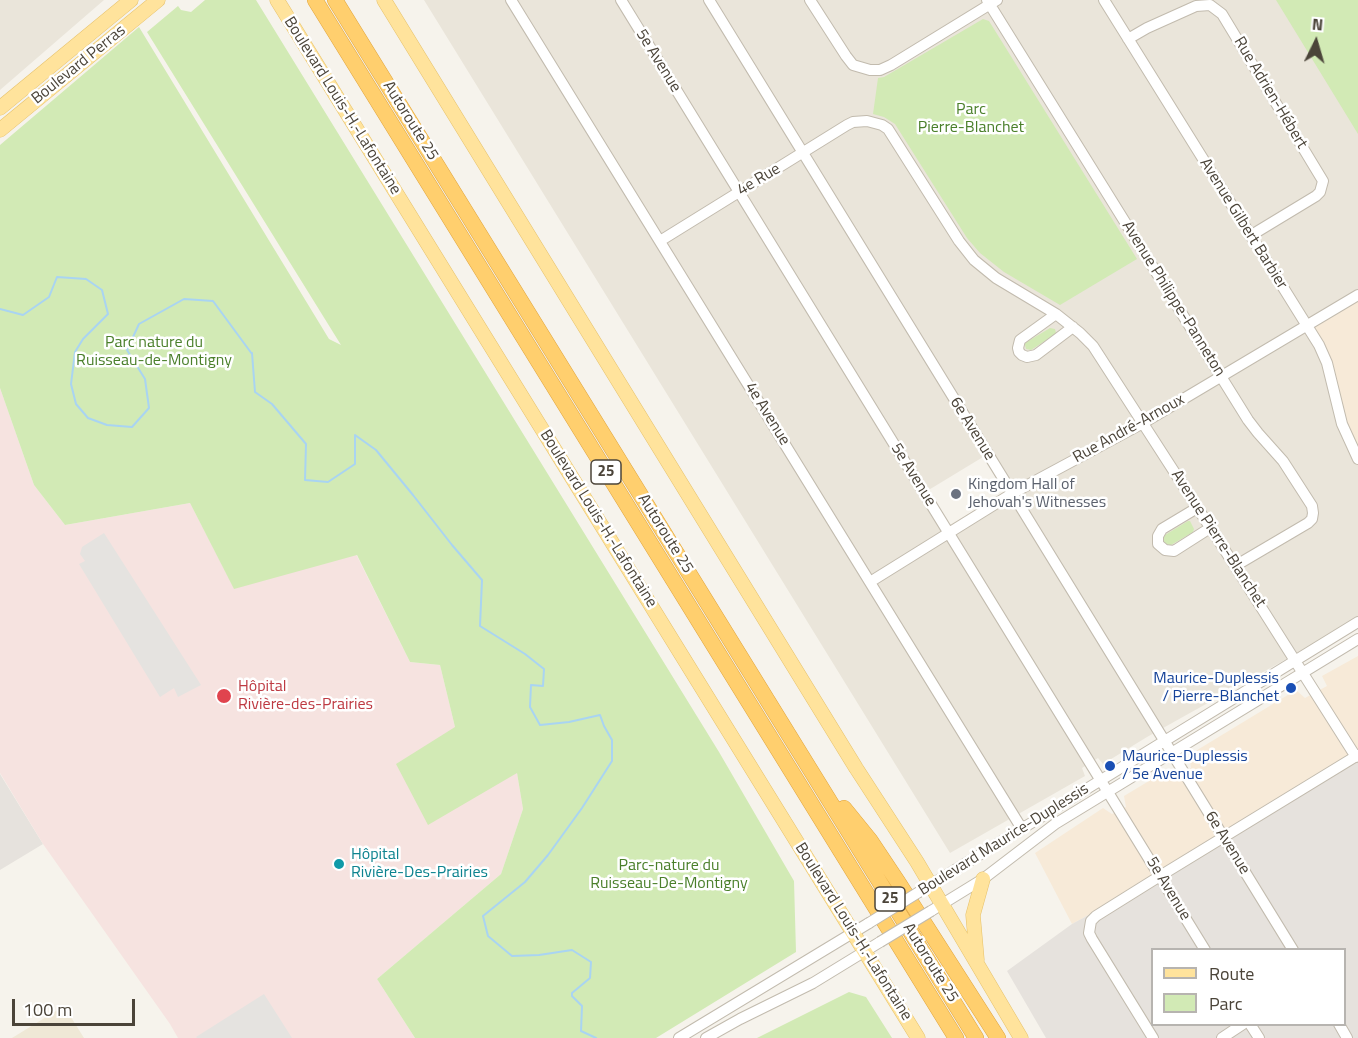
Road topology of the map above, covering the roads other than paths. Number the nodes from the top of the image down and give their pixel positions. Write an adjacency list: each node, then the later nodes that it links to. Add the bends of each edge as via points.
1 (131, 0): 14 (main road, Boulevard Perras)
2 (158, 0): 16 (main road, Boulevard Perras)
3 (277, 0): 50 (main road, Boulevard Louis-H.-Lafontaine)
4 (315, 0): 59 (highway, Autoroute 25 / 25)
5 (335, 0): 41 (highway, Autoroute 25 / 25)
6 (384, 0): 48 (main road, via 850,759 913,855)
7 (511, 0): 20 (street, 4e Avenue)
8 (621, 0): 18 (street, 5e Avenue)
9 (709, 0): 17 (street, 6e Avenue)
10 (810, 0): 12 (street, via 853,65 870,70 891,65)
11 (1104, 0): 13 (street, Avenue Gilbert Barbier)
12 (991, 1): 25 (street, Avenue Philippe-Panneton)
13 (1128, 39): 19 (street, Avenue Gilbert Barbier); 19 (street, Rue Adrien-Hébert, via 1196,6 1210,5 1222,14 1323,181 1316,196)
14 (0, 108)
15 (860, 121): 17 (street, 4e Rue); 22 (street, Avenue Pierre-Blanchet, via 882,125 893,135 974,260)
16 (0, 130)
17 (803, 153): 18 (street, 4e Rue); 28 (street, 6e Avenue)
18 (739, 192): 20 (street, 4e Rue); 31 (street, 5e Avenue)
19 (1250, 236): 23 (street, Avenue Gilbert Barbier)
20 (660, 241): 33 (street, 4e Avenue)
21 (1358, 295): 23 (street, Rue André-Arnoux)
22 (1056, 314): 24 (street, Avenue Pierre-Blanchet); 24 (street, via 1020,340 1022,356 1036,355)
23 (1306, 325): 25 (street, Rue André-Arnoux); 27 (street, Avenue Gilbert Barbier, via 1327,363 1342,424)
24 (1073, 327): 26 (street, Avenue Pierre-Blanchet, via 1093,346)
25 (1221, 377): 26 (street, Rue André-Arnoux); 32 (street, Avenue Philippe-Panneton, via 1253,427 1283,461 1313,513 1308,523)
26 (1143, 423): 28 (street, Rue André-Arnoux); 29 (street, Avenue Pierre-Blanchet)
27 (1358, 459)
28 (1013, 494): 31 (street, Rue André-Arnoux); 38 (street, 6e Avenue)
29 (1197, 508): 30 (street, Avenue Pierre-Blanchet); 30 (street, via 1162,529 1158,544 1174,551)
30 (1210, 528): 32 (street, Avenue Pierre-Blanchet)
31 (949, 533): 33 (street, Rue André-Arnoux); 42 (street, 5e Avenue)
32 (1235, 566): 36 (street, Avenue Pierre-Blanchet)
33 (870, 582): 44 (street, 4e Avenue)
34 (1358, 622): 36 (street, Boulevard Maurice-Duplessis)
35 (1358, 639): 37 (street, Boulevard Maurice-Duplessis)
36 (1296, 660): 37 (street, Avenue Pierre-Blanchet); 38 (street, Boulevard Maurice-Duplessis)
37 (1303, 672): 39 (street, Boulevard Maurice-Duplessis); 40 (street, Avenue Pierre-Blanchet)
38 (1165, 741): 39 (street, 6e Avenue); 42 (street, Boulevard Maurice-Duplessis)
39 (1172, 753): 43 (street, Boulevard Maurice-Duplessis); 45 (street, 6e Avenue)
40 (1357, 756): 45 (street)
41 (804, 759): 60 (highway, Autoroute 25 / 25); 61 (highway, via 876,849)
42 (1101, 779): 43 (street, 5e Avenue); 44 (street, Boulevard Maurice-Duplessis)
43 (1109, 792): 46 (street, 5e Avenue); 47 (street, Boulevard Maurice-Duplessis, via 1055,824)
44 (1022, 829): 48 (street, Boulevard Maurice-Duplessis)
45 (1224, 837): 46 (street); 52 (street, 6e Avenue)
46 (1160, 876): 51 (street, 5e Avenue); 63 (street, via 1096,916 1089,927 1092,939)
47 (983, 879): 49 (street, Boulevard Maurice-Duplessis); 54 (main road, via 974,915)
48 (925, 889): 49 (main road); 50 (street, Boulevard Maurice-Duplessis, bridge)
49 (937, 907): 53 (street, Boulevard Maurice-Duplessis, bridge); 54 (main road)
50 (853, 933): 53 (main road, Boulevard Louis-H.-Lafontaine); 56 (street, Boulevard Maurice-Duplessis)
51 (1204, 948)
52 (1292, 948)
53 (865, 951): 57 (street, Boulevard Maurice-Duplessis, via 813,983); 58 (main road, Boulevard Louis-H.-Lafontaine)
54 (977, 962): 62 (main road)
55 (1240, 1026): 64 (street)
56 (679, 1038)
57 (706, 1038)
58 (918, 1038)
59 (956, 1038)
60 (976, 1038)
61 (998, 1038)
62 (1021, 1038)
63 (1153, 1038)
64 (1222, 1038)

